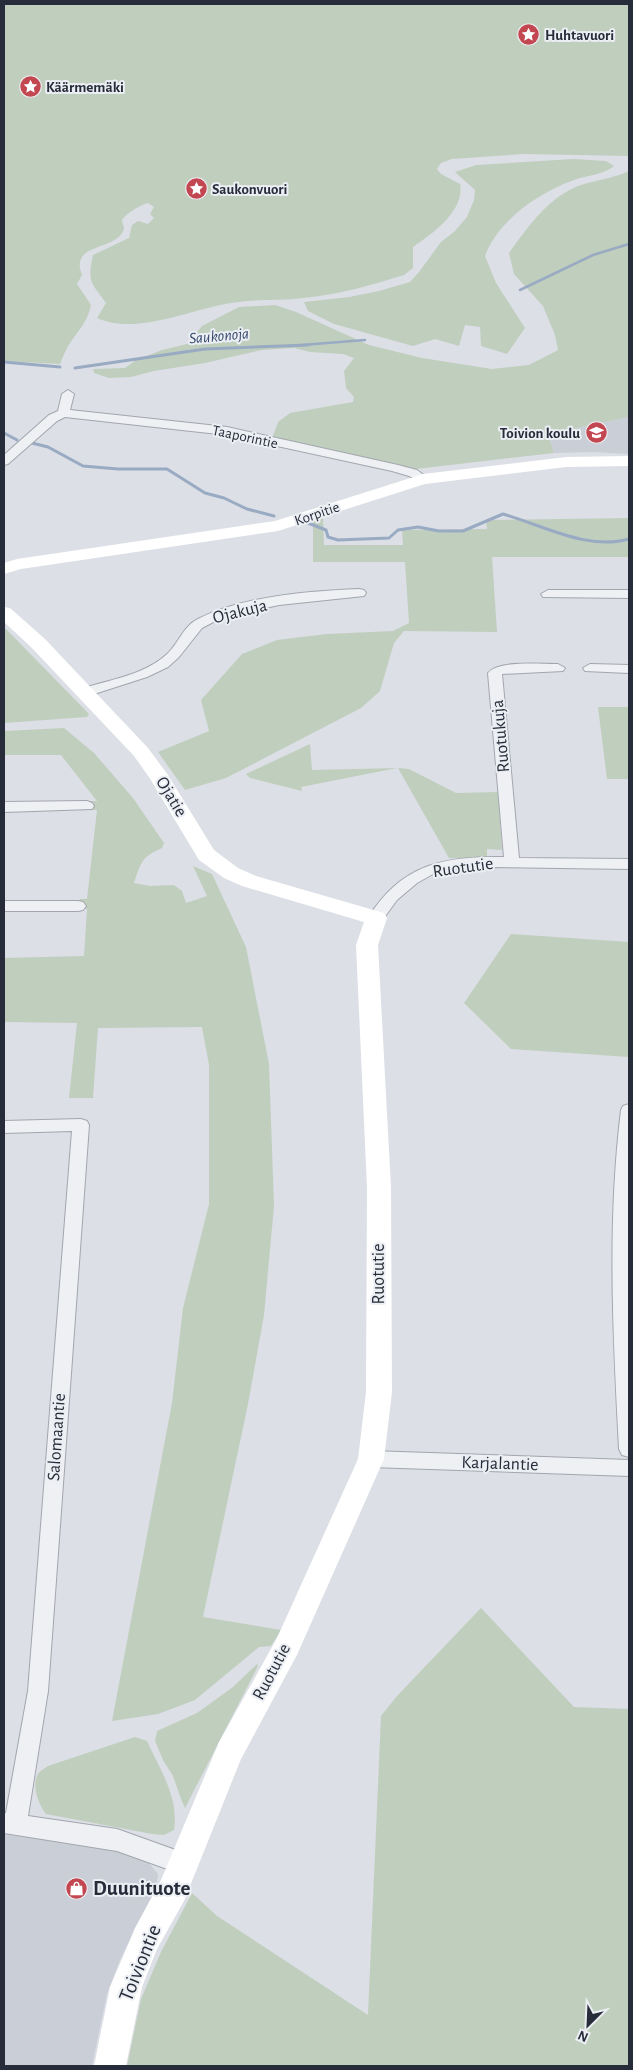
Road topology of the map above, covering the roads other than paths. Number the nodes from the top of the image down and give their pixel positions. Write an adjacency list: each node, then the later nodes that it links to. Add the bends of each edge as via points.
1 (68, 394): 2 (street)
2 (62, 413): 3 (street); 5 (street, Taaporintie, via 227,431 394,468)
3 (4, 460)
4 (629, 461): 5 (street, Korpitie, via 566,462)
5 (423, 479): 6 (street, Korpitie, via 278,526 17,564)
6 (4, 569)
7 (359, 593): 14 (street, Ojakuja, via 264,604 213,617 196,626 164,664)
8 (548, 594): 9 (street)
9 (629, 594)
10 (4, 612): 14 (street, Ojatie)
11 (558, 668): 17 (street, Ruotukuja, via 504,669 495,673)
12 (590, 668): 13 (street)
13 (629, 669)
14 (86, 692): 21 (street, Ojatie, via 141,752 198,844 217,864 249,881)
15 (88, 806): 16 (street)
16 (4, 807)
17 (512, 862): 18 (street, Ruotutie); 21 (street, Ruotutie, via 465,864 429,871 396,892)
18 (629, 864)
19 (4, 906): 20 (street)
20 (78, 906)
21 (376, 918): 25 (street, Ruotutie, via 367,945 379,1188 379,1392)
22 (629, 1110): 24 (street, via 621,1290)
23 (4, 1127): 27 (street, Salomaantie, via 81,1125 38,1691 24,1782)
24 (629, 1449)
25 (372, 1459): 26 (street, Karjalantie); 28 (street, Ruotutie, via 287,1646 229,1752)
26 (629, 1468)
27 (10, 1824): 28 (street, via 117,1840)
28 (184, 1864): 29 (street, Toiviontie, via 126,1986)
29 (110, 2066)

